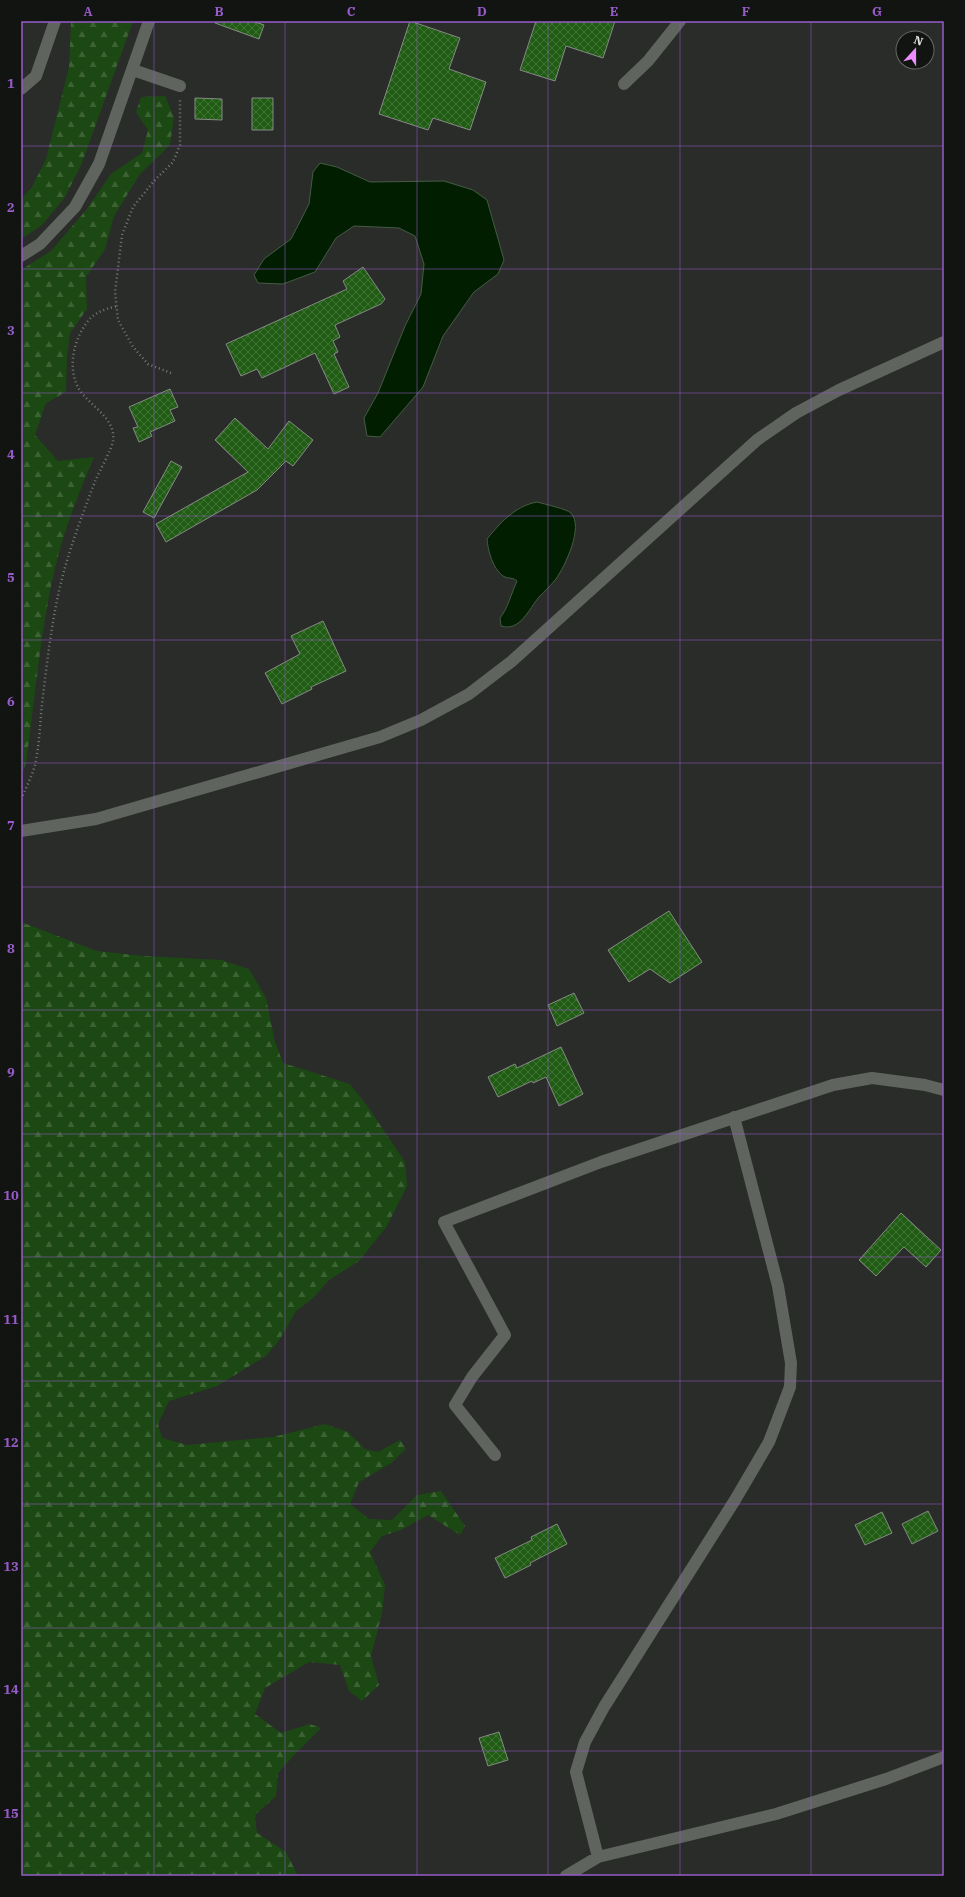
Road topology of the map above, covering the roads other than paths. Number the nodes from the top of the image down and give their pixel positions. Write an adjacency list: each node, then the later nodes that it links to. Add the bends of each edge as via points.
1 (55, 21): 7 (street, via 36,76)
2 (150, 21): 4 (street)
3 (680, 21): 5 (street, via 648,61)
4 (132, 70): 6 (street); 8 (street, via 100,164 75,206 40,244)
5 (624, 84)
6 (180, 86)
7 (21, 89)
8 (21, 256)
9 (944, 342): 10 (street, via 839,390 796,413 757,440 512,661 469,694 428,716 380,737 96,819)
10 (21, 831)
11 (944, 1090): 12 (street, via 872,1078 833,1085)
12 (734, 1117): 13 (street, via 601,1162 444,1222 505,1335 472,1377 455,1405); 15 (street, via 778,1286 791,1363 790,1387 768,1442 604,1707 585,1742 576,1772)
13 (495, 1455)
14 (944, 1757): 15 (street, via 886,1779 776,1814)
15 (598, 1857): 16 (street)
16 (566, 1876)

